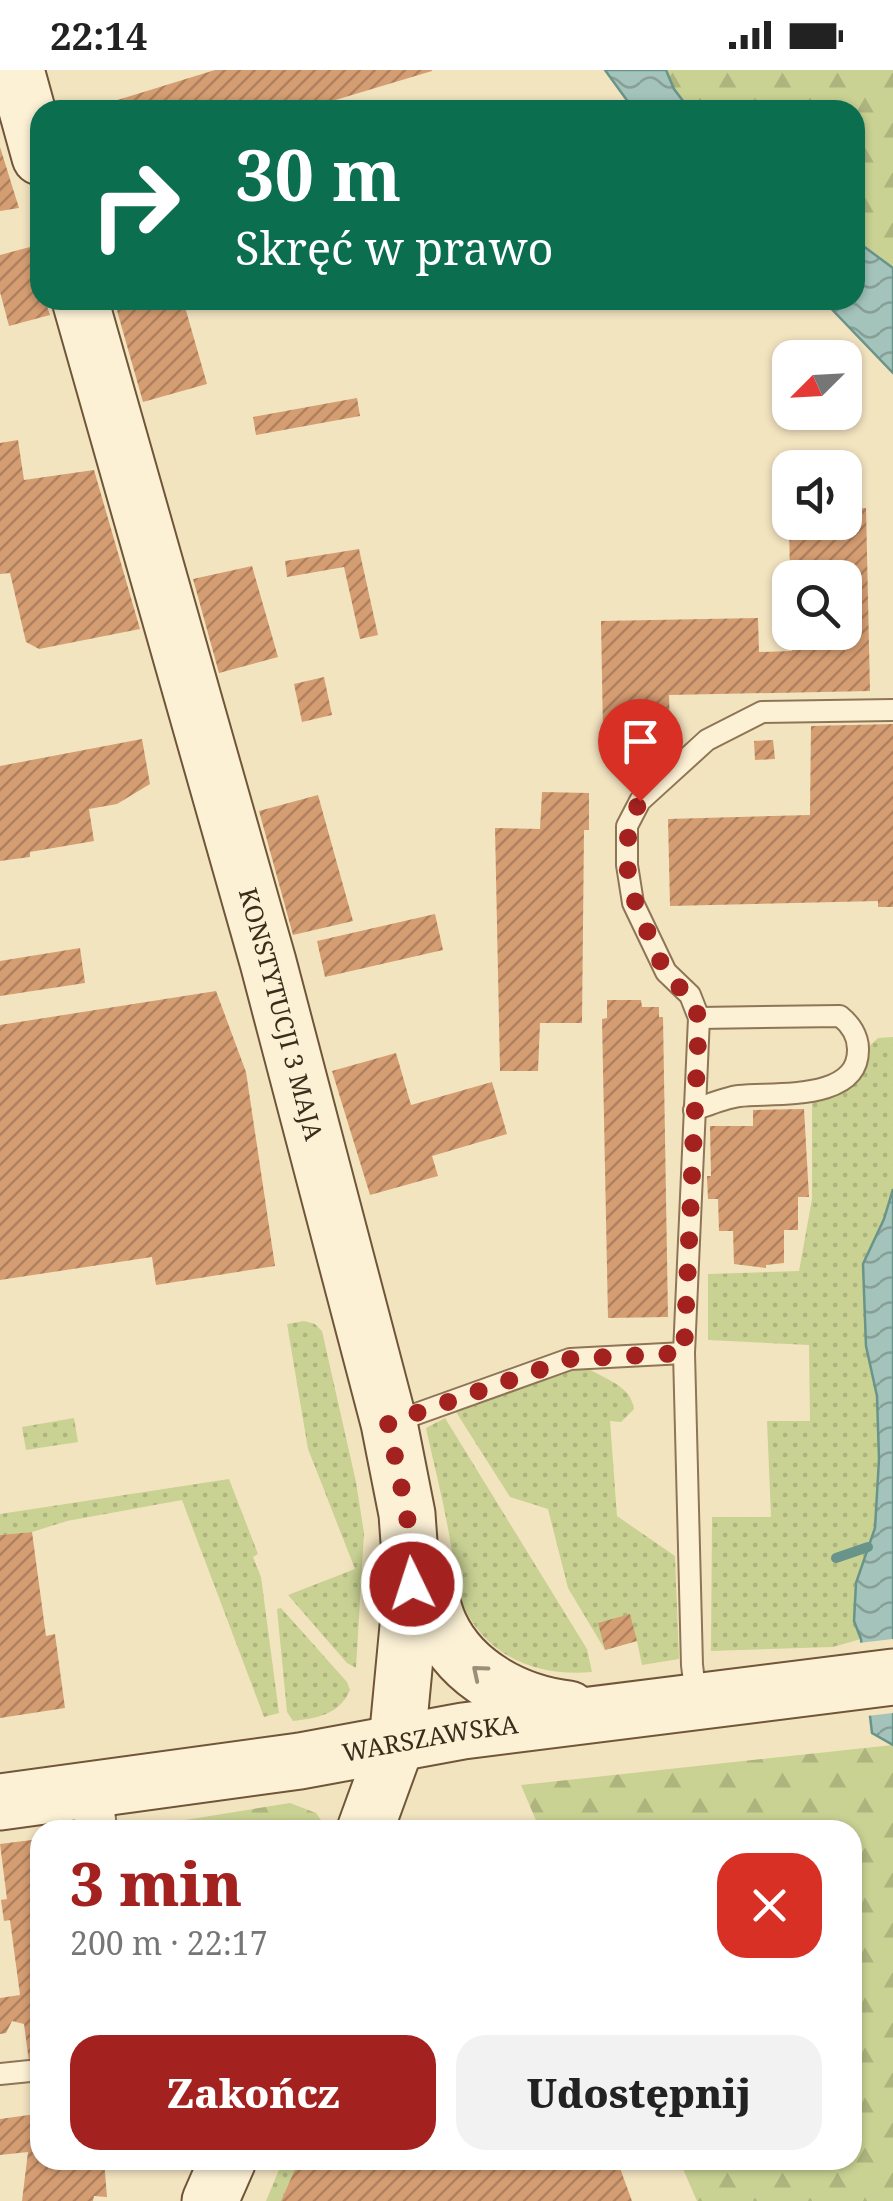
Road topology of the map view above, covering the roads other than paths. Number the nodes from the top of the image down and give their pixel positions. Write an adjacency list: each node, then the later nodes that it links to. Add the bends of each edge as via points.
1 (16, 70): 2 (street)
2 (30, 121)
3 (83, 310): 8 (street, KONSTYTUCJI 3 MAJA, via 268,962)
4 (893, 710): 5 (lane, via 762,712 707,740 640,801 627,826 633,903 666,972 690,996)
5 (699, 1018): 6 (lane); 6 (lane, via 840,1016 858,1040 859,1053 844,1080 823,1090 734,1097)
6 (694, 1110): 7 (lane)
7 (684, 1353): 8 (lane, via 570,1359); 11 (lane)
8 (388, 1423): 9 (street, KONSTYTUCJI 3 MAJA)
9 (407, 1514): 12 (street, one-way to 9, via 518,1696 472,1667 440,1626); 13 (street, KONSTYTUCJI 3 MAJA, via 412,1584)
10 (878, 1679): 11 (street, WARSZAWSKA)
11 (696, 1700): 12 (street, WARSZAWSKA)
12 (602, 1713): 13 (street, WARSZAWSKA)
13 (397, 1742): 15 (street, WARSZAWSKA); 16 (street, KONSTYTUCJI 3 MAJA)
14 (0, 1802): 15 (street, WARSZAWSKA)
15 (94, 1810)
16 (369, 1820)
17 (30, 2071): 18 (lane)
18 (0, 2074)

